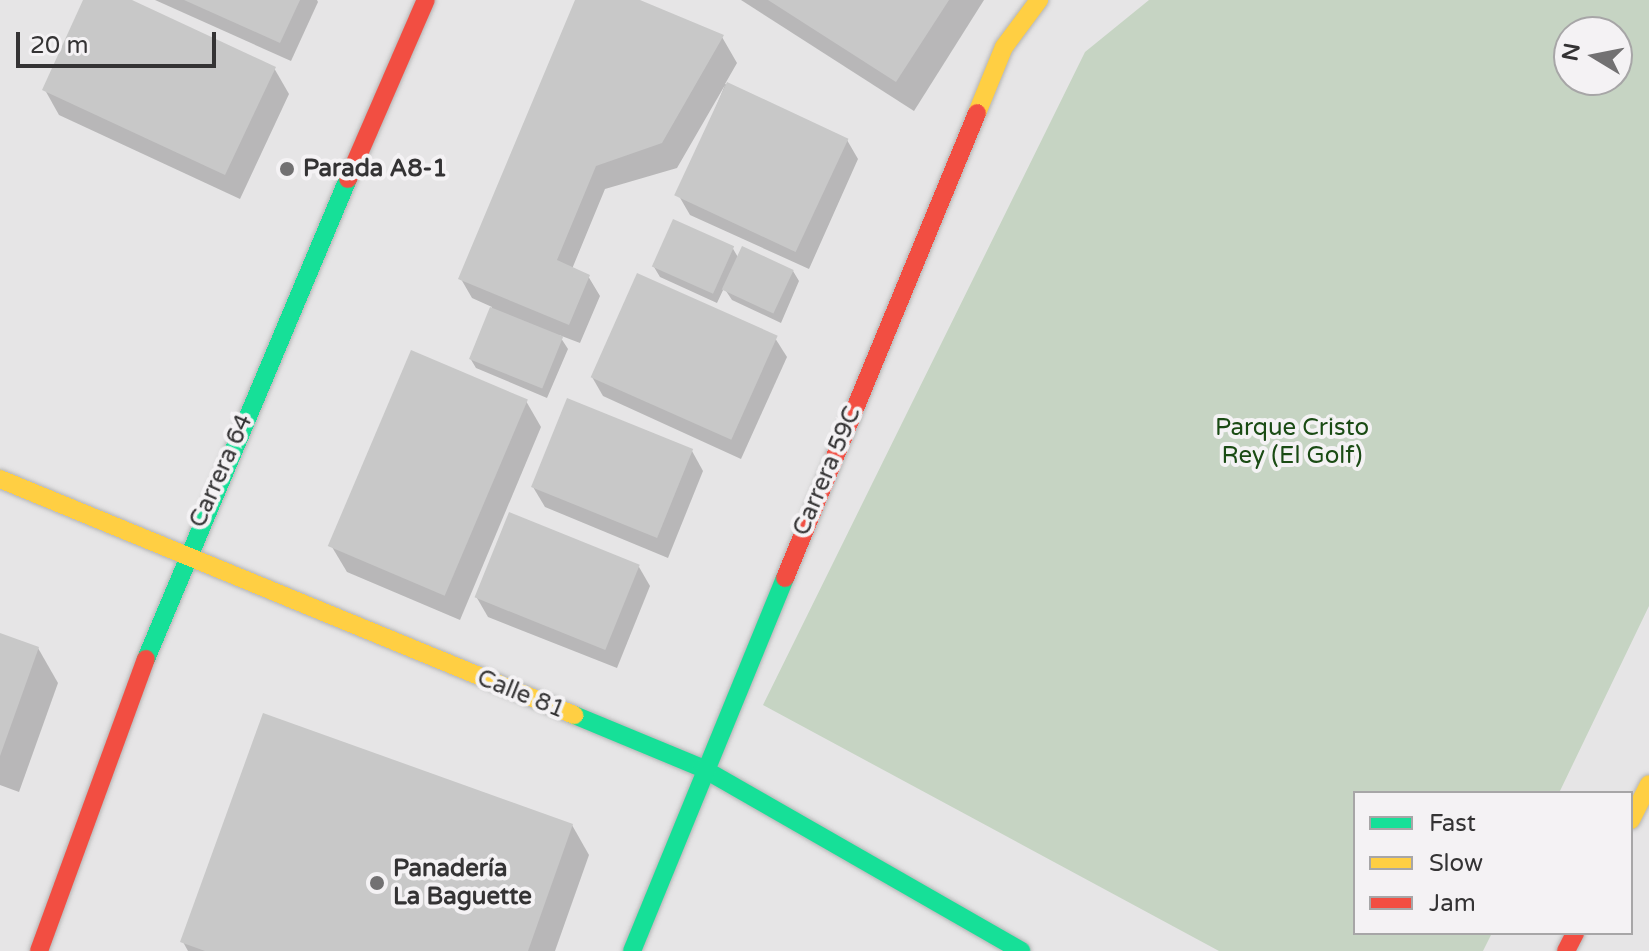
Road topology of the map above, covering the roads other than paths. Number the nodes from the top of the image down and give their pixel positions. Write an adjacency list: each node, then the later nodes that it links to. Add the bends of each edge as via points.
1 (426, 0): 4 (street, Carrera 64)
2 (1039, 0): 5 (street, Carrera 59C, via 1004,47)
3 (0, 479): 4 (street, Calle 81)
4 (184, 556): 5 (street, Calle 81); 8 (street, Carrera 64)
5 (702, 768): 9 (street, Carrera 59C); 10 (street, Calle 81)
6 (1649, 784): 7 (street)
7 (1633, 816)
8 (39, 951)
9 (632, 951)
10 (1021, 951)

